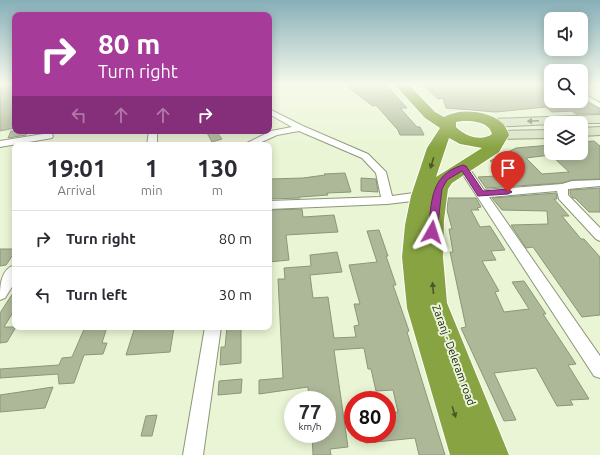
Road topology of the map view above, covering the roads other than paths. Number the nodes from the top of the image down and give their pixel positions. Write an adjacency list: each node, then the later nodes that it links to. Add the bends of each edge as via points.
1 (421, 105): 5 (highway, via 430,115)
2 (428, 105): 5 (highway, via 442,113)
3 (272, 113): 6 (street)
4 (600, 119): 8 (main road, one-way to 8)
5 (451, 123): 8 (highway, via 470,116); 8 (highway, via 457,136 472,141 488,142); 20 (highway, Zaranj - Deleram road, one-way to 20, via 436,148)
6 (300, 128): 12 (street); 21 (street, via 365,156 381,172)
7 (600, 131): 9 (main road)
8 (497, 132): 13 (main road); 16 (highway, Zaranj - Deleram road, via 493,148)
9 (588, 132)
10 (45, 134): 15 (street)
11 (272, 134): 14 (street)
12 (272, 134)
13 (544, 134)
14 (254, 142)
15 (0, 144)
16 (463, 168): 19 (street); 30 (highway, Zaranj - Deleram road, one-way to 16, via 434,303 431,257 438,189 444,179)
17 (600, 183): 18 (street)
18 (562, 187): 19 (street); 23 (street, via 563,196)
19 (481, 194): 27 (street)
20 (421, 196): 21 (street); 29 (highway, Zaranj - Deleram road, one-way to 29, via 414,257 420,308)
21 (387, 200): 22 (street)
22 (272, 205)
23 (600, 236)
24 (12, 275): 25 (street)
25 (0, 294)
26 (213, 330): 28 (street)
27 (600, 370)
28 (193, 455)
29 (468, 455)
30 (492, 455)

